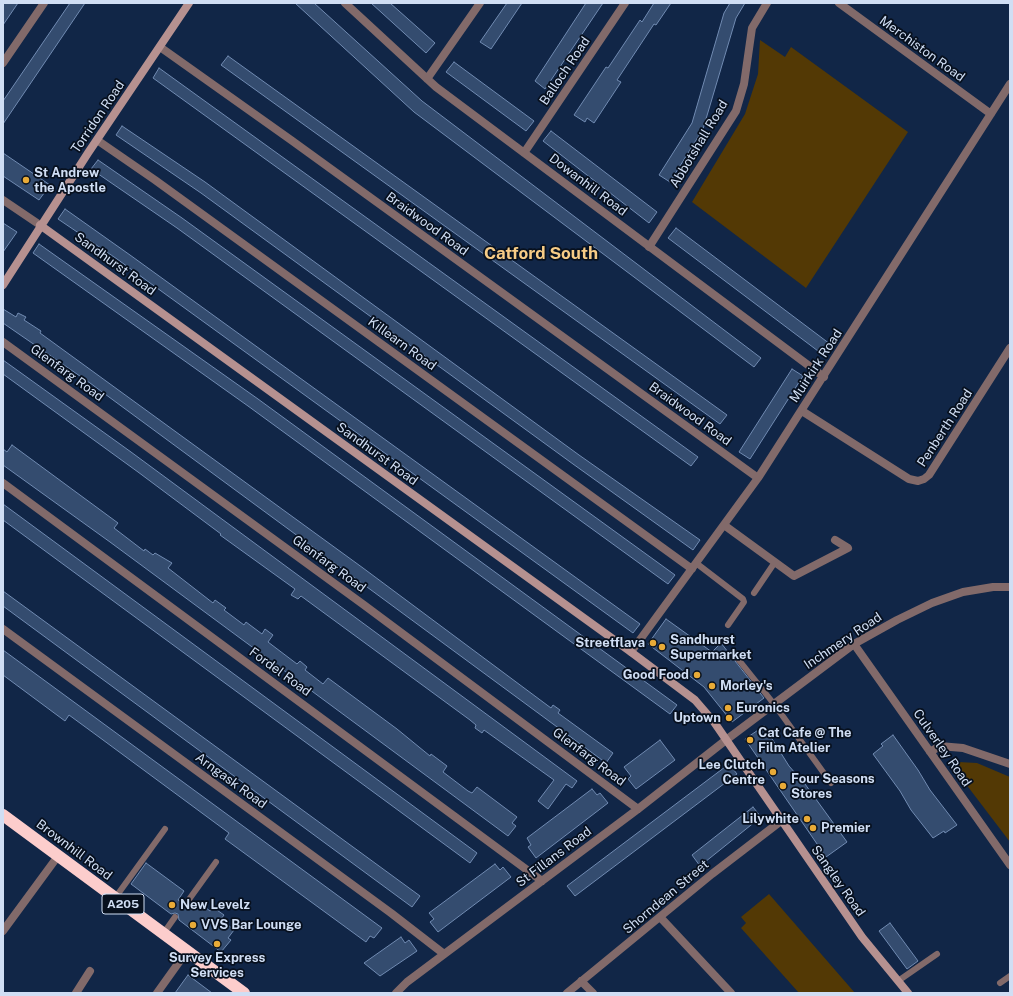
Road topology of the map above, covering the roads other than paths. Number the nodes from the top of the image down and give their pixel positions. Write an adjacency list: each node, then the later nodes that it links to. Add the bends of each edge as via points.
1 (44, 3): 9 (street)
2 (189, 3): 8 (street, Torridon Road)
3 (345, 3): 10 (street, Dowanhill Road)
4 (480, 3): 10 (street)
5 (625, 3): 14 (street, Balloch Road)
6 (767, 3): 17 (street, Abbotshall Road, via 752,28 746,72 736,111)
7 (839, 3): 12 (street, Merchiston Road)
8 (160, 47): 13 (street, Torridon Road); 23 (street, Braidwood Road)
9 (3, 63)
10 (428, 79): 14 (street, Dowanhill Road)
11 (1010, 84): 12 (street, Muirkirk Road)
12 (990, 114): 21 (street, Muirkirk Road)
13 (97, 140): 16 (street, Torridon Road); 28 (street, Killearn Road)
14 (524, 153): 17 (street, Dowanhill Road)
15 (3, 200): 16 (street, Sandhurst Road)
16 (40, 225): 18 (street, Torridon Road); 34 (street, Sandhurst Road)
17 (650, 247): 21 (street, Dowanhill Road)
18 (3, 285)
19 (3, 342): 41 (street, Glenfarg Road, via 358,600)
20 (1010, 348): 22 (street, Penberth Road, via 924,480 909,478)
21 (824, 377): 22 (street, Muirkirk Road)
22 (802, 411): 23 (street, Muirkirk Road)
23 (758, 478): 25 (street, Muirkirk Road)
24 (3, 483): 48 (street, Fordel Road)
25 (724, 525): 27 (street); 28 (street, Muirkirk Road)
26 (835, 540): 27 (street, via 848,548 794,576)
27 (775, 562): 30 (lane)
28 (694, 566): 31 (lane, via 743,599 744,602); 34 (street, Muirkirk Road)
29 (1010, 587): 33 (street, Inchmery Road, via 970,590 950,596 897,620)
30 (754, 593)
31 (728, 625)
32 (3, 628): 56 (street, Arngask Road)
33 (854, 644): 36 (street, Inchmery Road); 38 (street, Culverley Road)
34 (631, 652): 37 (street, Sandhurst Road, via 695,700)
35 (734, 654): 36 (lane)
36 (774, 704): 37 (street, Inchmery Road); 40 (lane)
37 (726, 740): 41 (street, St Fillans Road); 43 (street, Sangley Road)
38 (930, 752): 39 (street, via 940,746 963,748); 47 (street, Culverley Road)
39 (1010, 764)
40 (831, 783)
41 (638, 809): 48 (street, St Fillans Road)
42 (3, 815): 45 (highway, Brownhill Road / A205)
43 (781, 821): 52 (street, Shorndean Street, via 746,846); 61 (street, Sangley Road, via 862,937)
44 (165, 829): 49 (lane)
45 (58, 856): 49 (highway, Brownhill Road / A205); 53 (street)
46 (216, 862): 50 (lane)
47 (1010, 865)
48 (542, 881): 56 (street, St Fillans Road)
49 (115, 898): 54 (highway, Brownhill Road / A205)
50 (185, 905)
51 (175, 917): 54 (lane)
52 (660, 917): 60 (street, Shorndean Street); 69 (street)
53 (3, 931)
54 (163, 934): 55 (highway, Brownhill Road / A205)
55 (186, 951): 64 (street); 65 (highway, Brownhill Road / A205)
56 (444, 954): 66 (street, St Fillans Road)
57 (937, 954): 61 (lane)
58 (90, 971): 63 (street)
59 (1010, 976): 62 (lane)
60 (581, 981): 67 (street, Shorndean Street); 68 (street)
61 (898, 981): 70 (street, Sangley Road)
62 (1000, 983)
63 (76, 993)
64 (157, 993)
65 (244, 993)
66 (396, 993)
67 (566, 993)
68 (593, 993)
69 (731, 993)
70 (908, 993)

